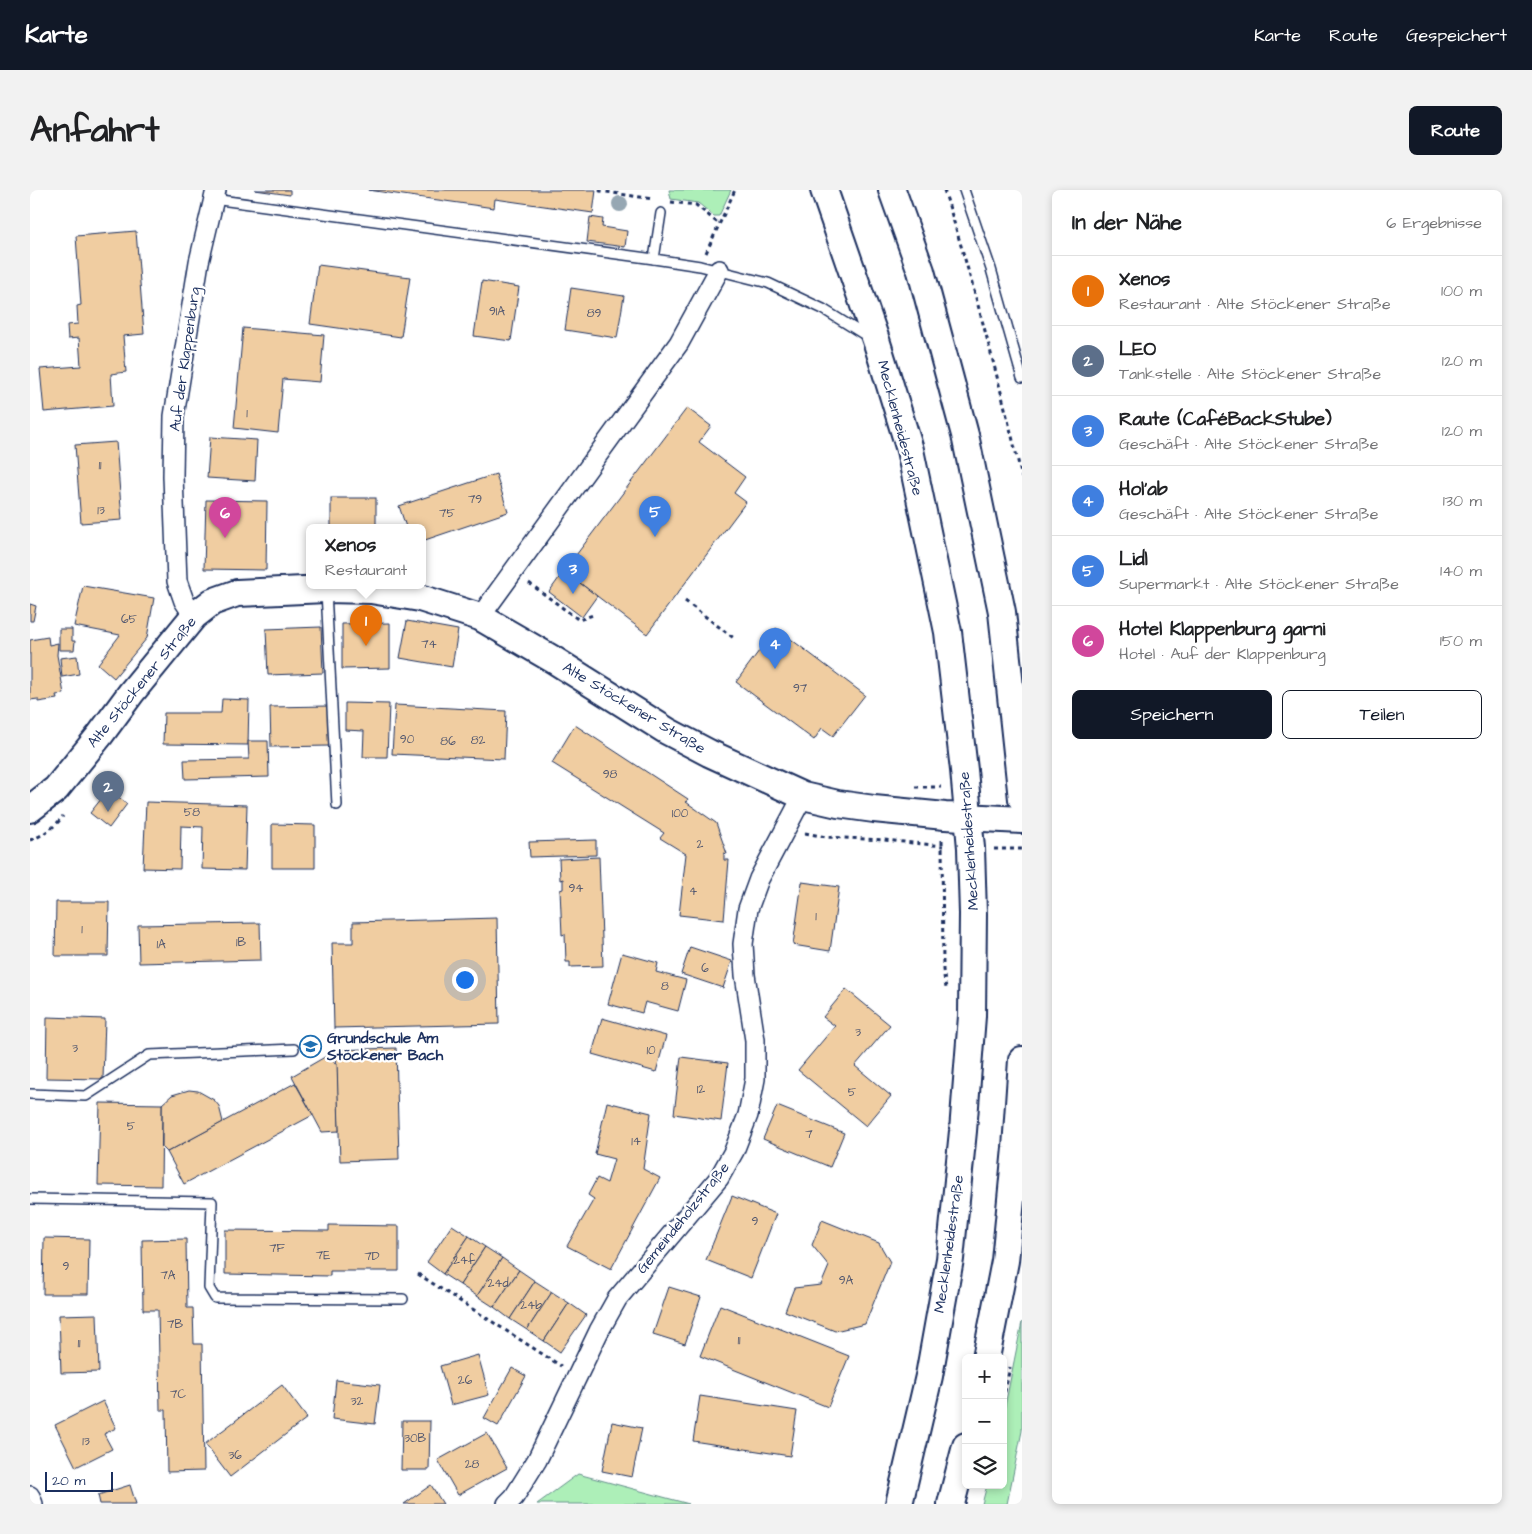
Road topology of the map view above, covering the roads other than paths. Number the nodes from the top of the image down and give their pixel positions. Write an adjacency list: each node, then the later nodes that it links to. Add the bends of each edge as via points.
1 (824, 190): 8 (main road, Mecklenheidestraße)
2 (892, 190): 13 (main road, via 921,272 962,425)
3 (964, 190): 9 (lane, via 991,269)
4 (214, 195): 6 (lane); 14 (street, Auf der Klappenburg, via 199,262 174,416 177,581)
5 (661, 213): 6 (lane)
6 (654, 259): 7 (lane)
7 (719, 270): 8 (lane, via 768,283 823,309); 15 (street, via 679,343)
8 (877, 343): 21 (main road, Mecklenheidestraße, via 910,450 948,632)
9 (1022, 378)
10 (308, 589): 14 (main road, Alte Stöckener Straße, via 238,593 212,602)
11 (326, 589): 19 (lane)
12 (348, 589): 15 (main road, Alte Stöckener Straße, via 420,598)
13 (1002, 612): 16 (main road); 18 (main road)
14 (194, 616): 20 (main road, Alte Stöckener Straße, via 56,788)
15 (480, 617): 17 (main road, Alte Stöckener Straße, via 667,731)
16 (1022, 651)
17 (803, 796): 21 (main road, Alte Stöckener Straße, via 874,809); 32 (street, Gemeindeholzstraße, via 759,879 748,909 743,944 756,1040 755,1079 748,1115 734,1151 719,1178 617,1299 537,1460)
18 (1022, 799)
19 (337, 804)
20 (30, 809)
21 (968, 817): 22 (main road, Alte Stöckener Straße); 33 (main road, Mecklenheidestraße, via 973,904 972,1016 959,1171 945,1288 929,1376)
22 (1022, 820)
23 (294, 1049): 25 (lane, via 149,1055 86,1096)
24 (1022, 1060): 28 (main road, via 1005,1261)
25 (30, 1094)
26 (30, 1199): 27 (lane, via 212,1202 209,1288 215,1298)
27 (403, 1299)
28 (987, 1354)
29 (962, 1461): 34 (main road)
30 (30, 1496): 31 (street)
31 (34, 1504)
32 (507, 1504)
33 (899, 1504)
34 (951, 1504)

